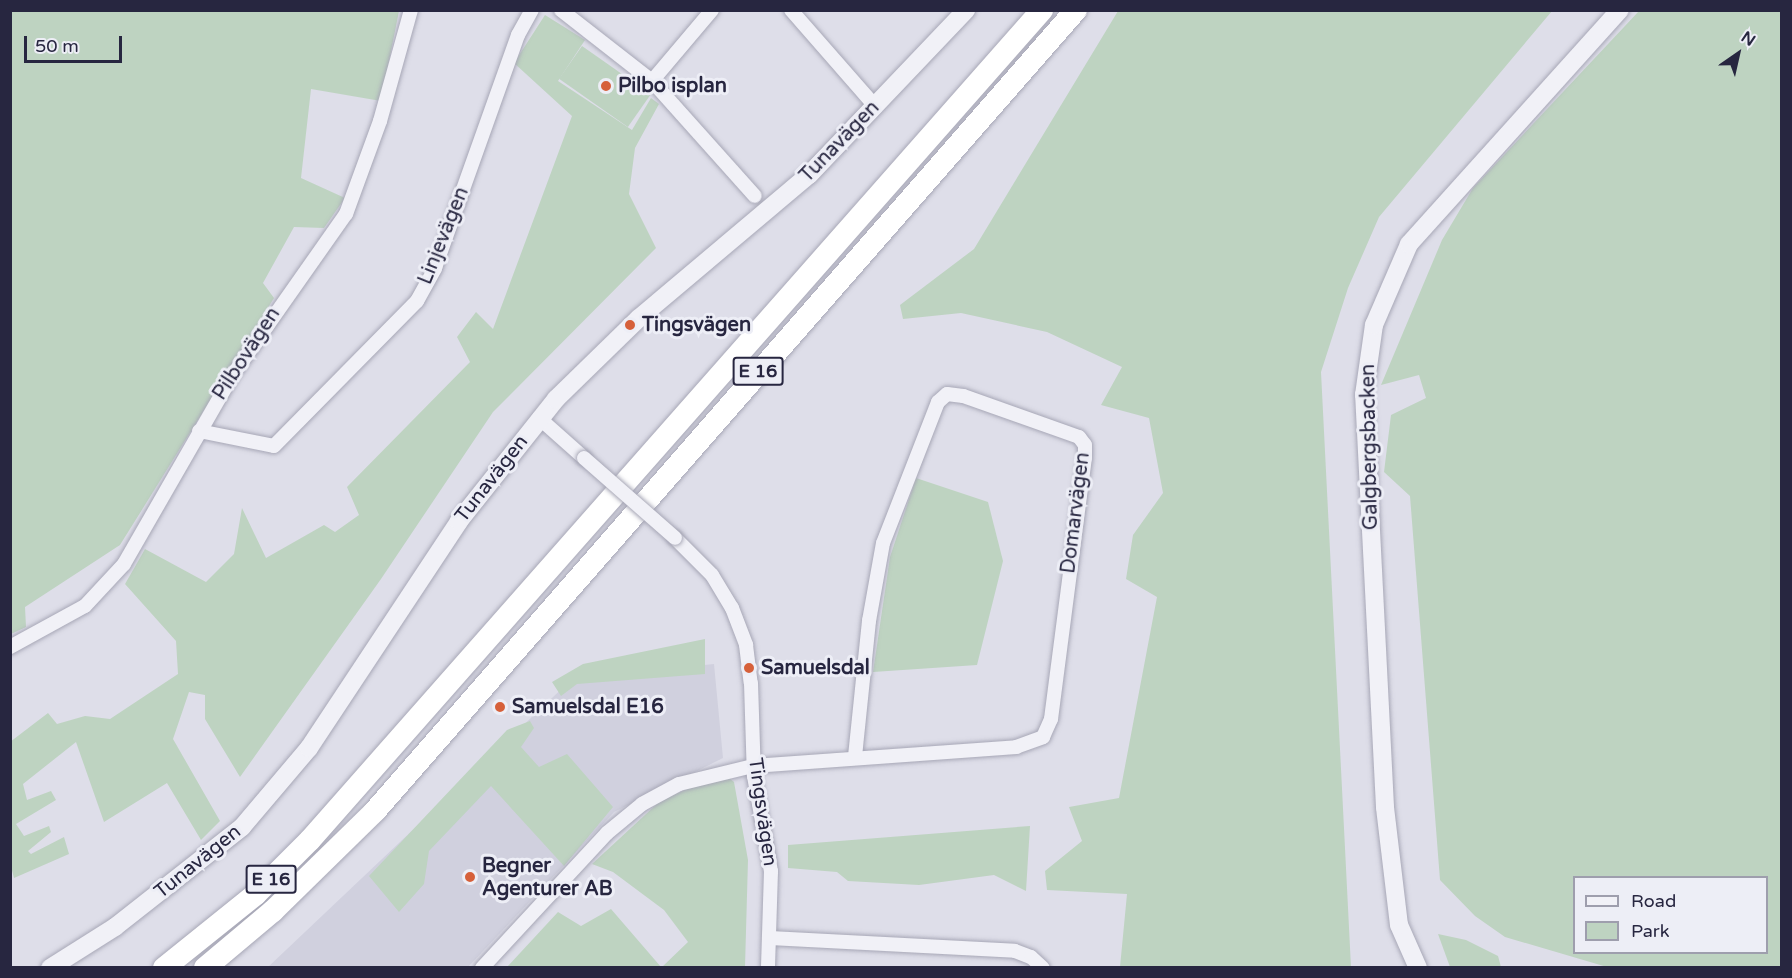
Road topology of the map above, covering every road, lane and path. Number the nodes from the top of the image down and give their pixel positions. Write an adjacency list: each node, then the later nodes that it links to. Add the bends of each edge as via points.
1 (411, 10): 14 (street, Pilbovägen, via 380,121 351,204 252,344)
2 (532, 10): 14 (street, Linjevägen, via 518,35 435,268 417,301 277,444)
3 (561, 10): 10 (street)
4 (712, 10): 10 (street)
5 (791, 10): 11 (street)
6 (966, 10): 11 (street, Tunavägen)
7 (1042, 10): 20 (highway, E 16, via 310,840 256,894)
8 (1076, 10): 21 (highway, E 16, via 375,811 273,911)
9 (1620, 10): 25 (street, Galgbergsbacken, via 1409,244 1374,325 1365,379 1365,446 1385,807 1399,925)
10 (652, 81): 12 (street)
11 (875, 106): 13 (street, Tunavägen, via 809,176 639,318)
12 (755, 196)
13 (539, 418): 17 (street, Tingsvägen, bridge, via 712,575 732,608 746,645 752,683); 19 (street, Tunavägen, via 459,521 315,740 242,827 115,927)
14 (199, 431): 15 (street, Pilbovägen, via 150,525 101,591 66,619)
15 (10, 647)
16 (855, 757): 16 (street, Domarvägen, via 867,633 883,543 938,402 947,394 963,396 1078,436 1085,446 1085,458 1047,732 1031,745 1016,747); 17 (street, Domarvägen)
17 (753, 766): 18 (street, Tingsvägen, via 769,846); 22 (street, Domarvägen, via 684,782 642,804 599,840)
18 (770, 938): 23 (street, Tingsvägen); 24 (street, via 1015,951 1031,957)
19 (50, 968)
20 (164, 968)
21 (205, 968)
22 (482, 968)
23 (768, 968)
24 (1043, 968)
25 (1418, 968)

